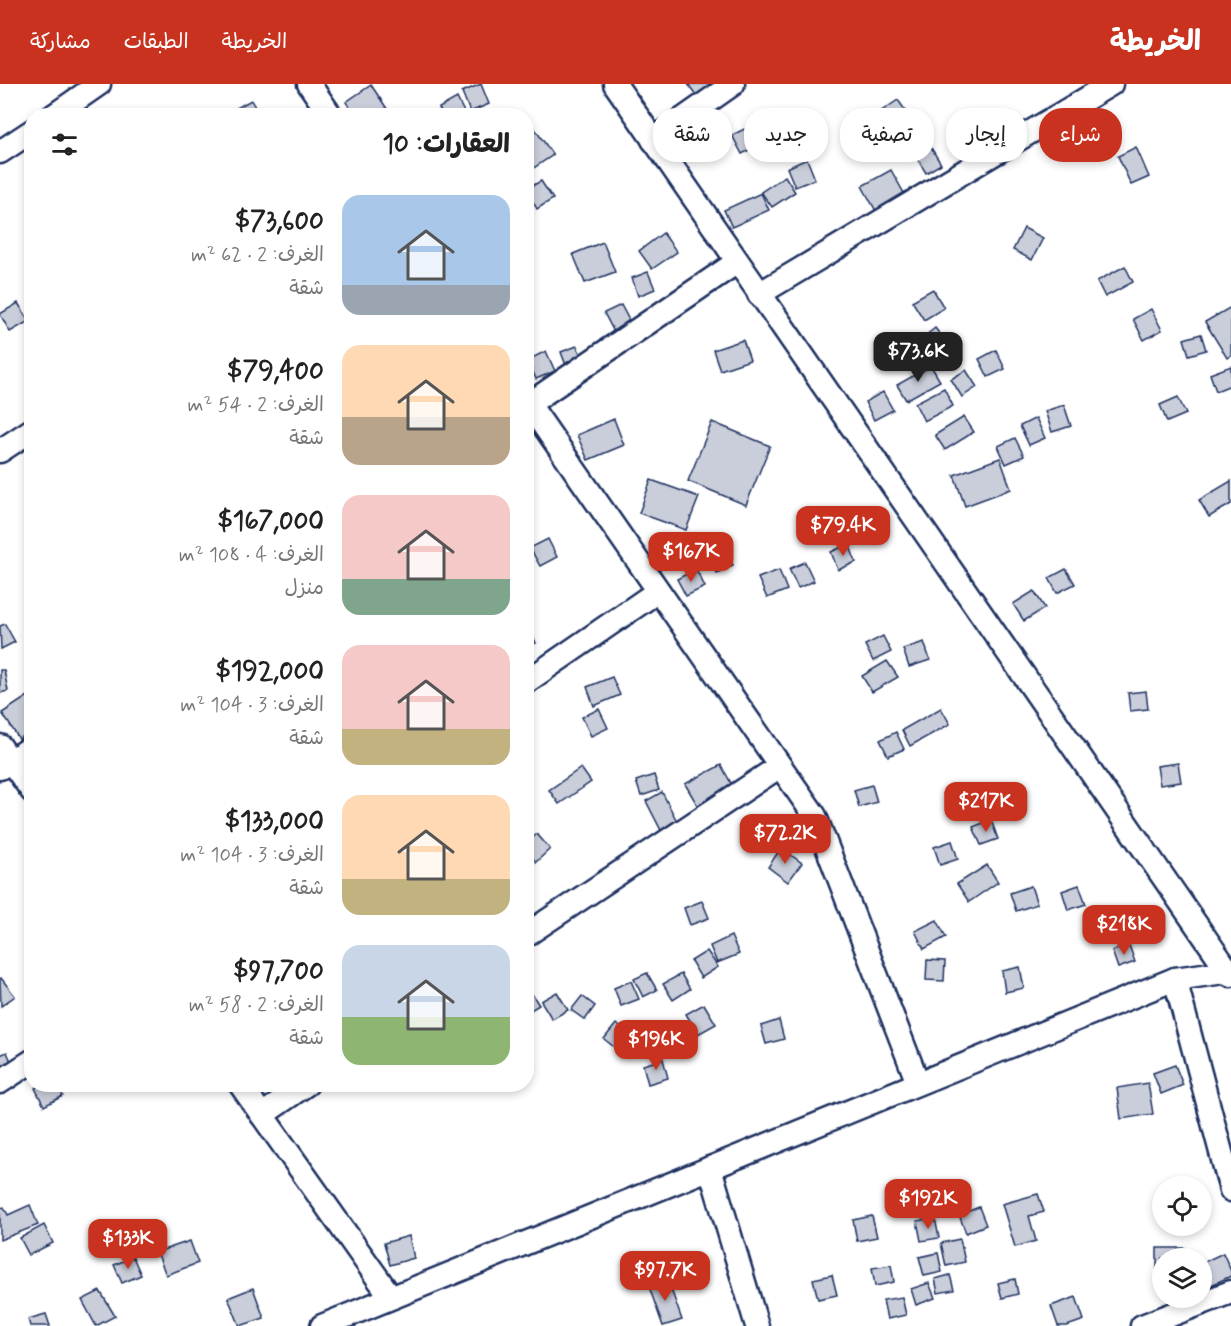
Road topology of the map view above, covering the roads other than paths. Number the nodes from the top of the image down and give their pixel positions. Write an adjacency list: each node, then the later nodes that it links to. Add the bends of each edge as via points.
1 (99, 84): 6 (street)
2 (309, 84): 7 (street)
3 (615, 84): 10 (street)
4 (733, 84): 8 (street)
5 (1111, 84): 14 (street)
6 (64, 108)
7 (326, 108)
8 (699, 108)
9 (24, 136): 11 (street)
10 (653, 140)
11 (0, 152)
12 (668, 162): 13 (street)
13 (737, 262): 14 (street); 15 (street)
14 (759, 294): 26 (street)
15 (534, 399)
16 (534, 414): 19 (street)
17 (24, 435): 18 (street)
18 (0, 451)
19 (658, 591): 20 (street); 23 (street)
20 (534, 676)
21 (24, 750): 22 (street)
22 (3, 759): 24 (street)
23 (780, 766): 25 (street); 30 (street, via 815,816)
24 (24, 782)
25 (534, 930)
26 (1230, 973): 27 (street)
27 (1175, 979): 30 (street); 35 (street)
28 (24, 1066): 29 (street)
29 (0, 1082)
30 (918, 1083): 34 (street)
31 (246, 1092): 33 (street)
32 (295, 1092): 33 (street)
33 (262, 1115): 37 (street)
34 (710, 1168): 37 (street); 39 (street)
35 (1231, 1190)
36 (1231, 1292): 40 (street)
37 (391, 1298): 38 (street)
38 (322, 1326)
39 (757, 1326)
40 (1142, 1326)

